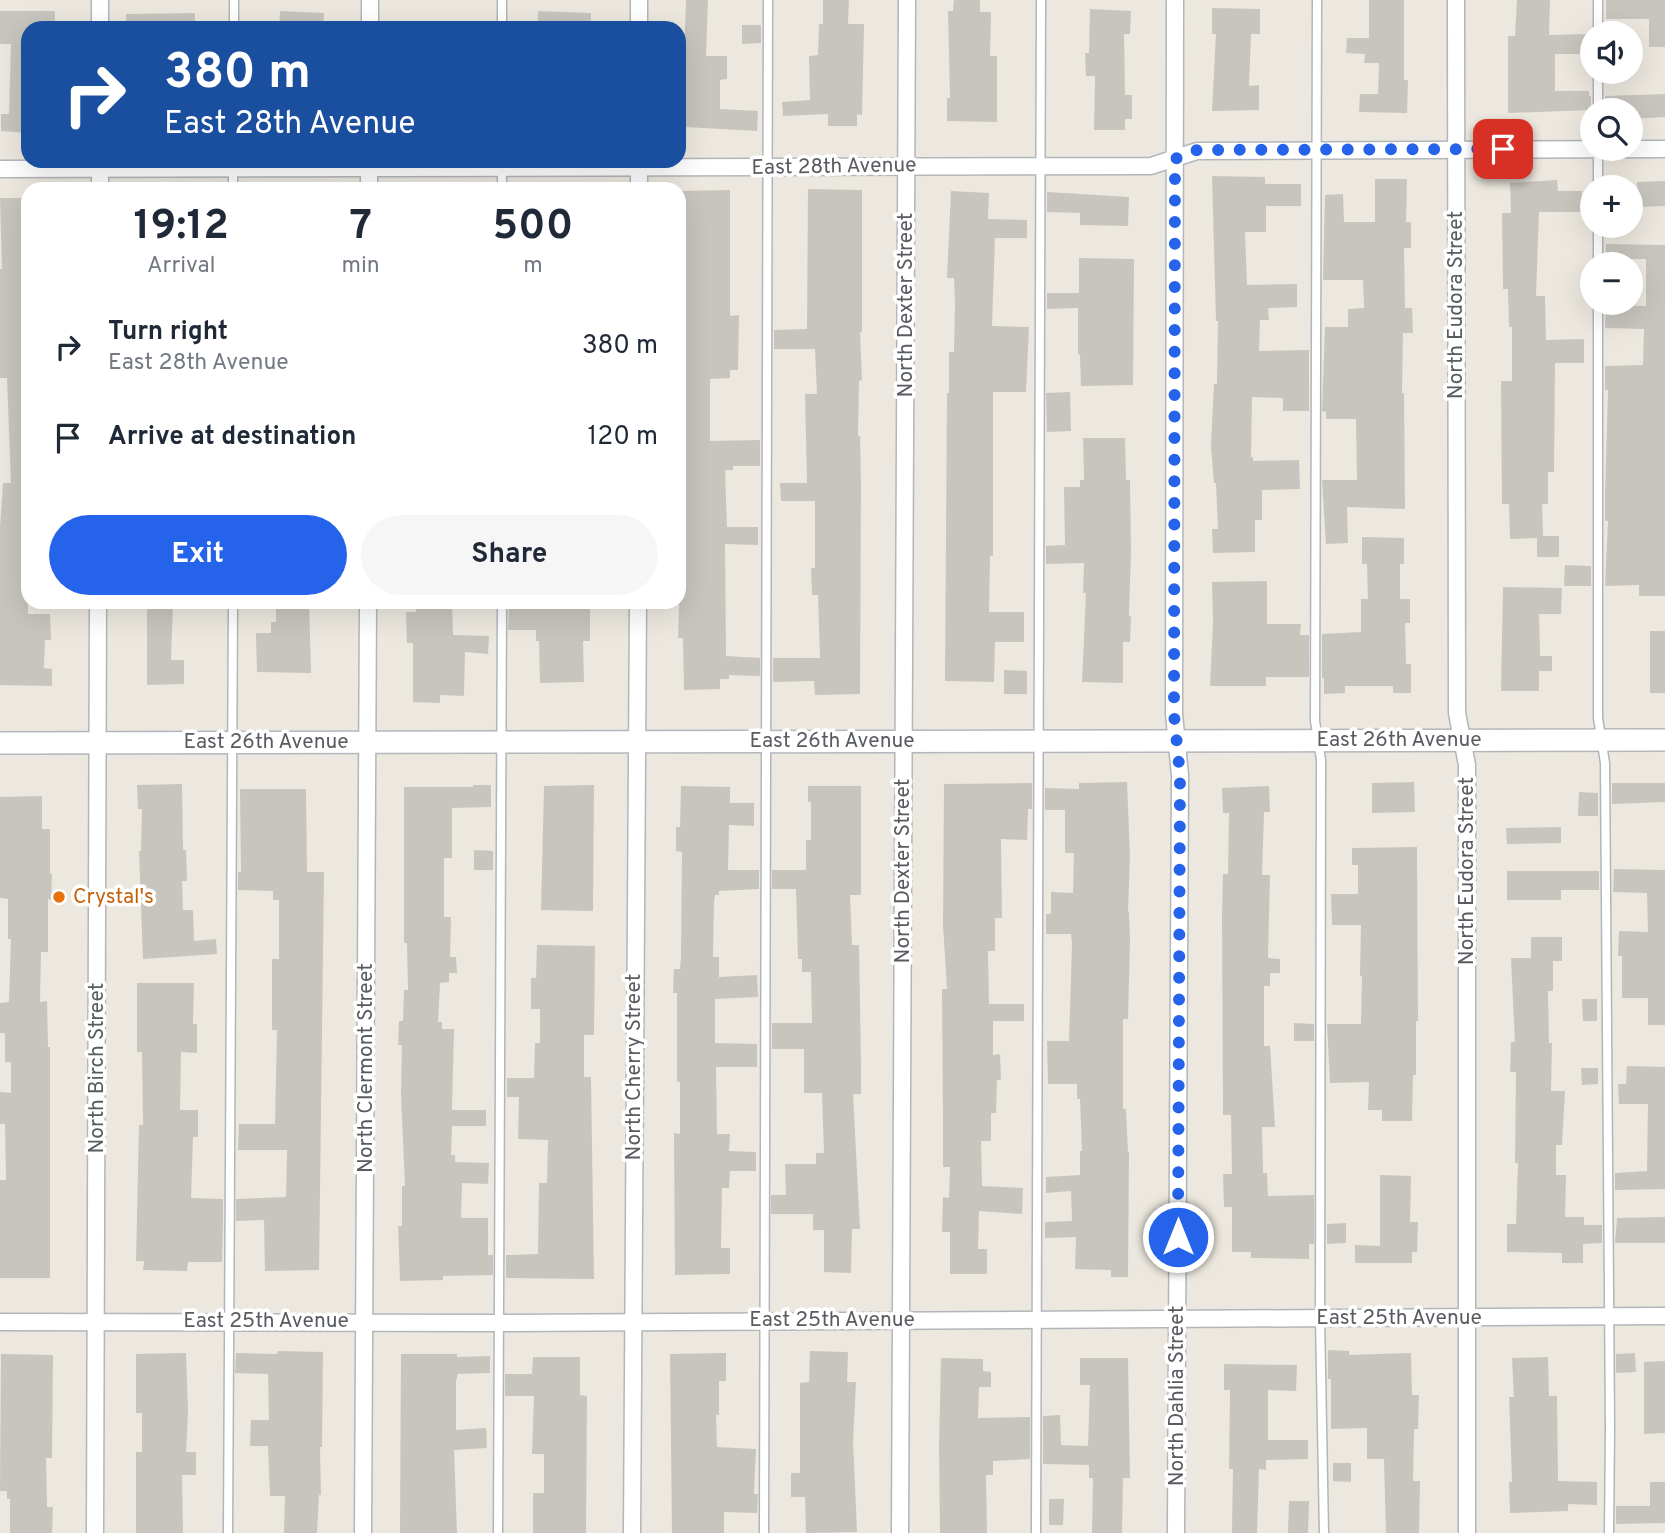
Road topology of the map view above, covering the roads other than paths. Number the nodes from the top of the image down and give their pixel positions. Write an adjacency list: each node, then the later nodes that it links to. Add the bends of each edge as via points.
1 (100, 0): 13 (street)
2 (234, 0): 14 (lane)
3 (370, 0): 15 (street)
4 (502, 0): 16 (lane)
5 (639, 0): 17 (street)
6 (768, 0): 29 (lane)
7 (907, 0): 27 (street, North Dexter Street)
8 (1041, 0): 26 (lane)
9 (1175, 0): 24 (street, North Dahlia Street)
10 (1317, 0): 19 (lane)
11 (1456, 0): 20 (street, North Eudora Street)
12 (1598, 0): 18 (lane)
13 (100, 21)
14 (234, 21)
15 (370, 21)
16 (502, 21)
17 (639, 21)
18 (1598, 21)
19 (1317, 149): 20 (street, East 28th Avenue); 24 (street, East 28th Avenue, via 1197,150); 37 (lane)
20 (1455, 149): 21 (street, East 28th Avenue); 38 (street, North Eudora Street, via 1457,713)
21 (1580, 149)
22 (1643, 149): 23 (street, East 28th Avenue)
23 (1665, 149)
24 (1175, 159): 26 (street, East 28th Avenue, via 1151,166); 45 (street, North Dahlia Street, via 1174,714)
25 (686, 165): 29 (street, East 28th Avenue)
26 (1041, 165): 27 (street, East 28th Avenue); 44 (lane)
27 (907, 166): 29 (street, East 28th Avenue); 43 (street, North Dexter Street)
28 (25, 168): 30 (street, East 28th Avenue)
29 (768, 168): 42 (lane)
30 (0, 169)
31 (1598, 315): 39 (lane, via 1598,718)
32 (98, 609): 50 (street, North Birch Street)
33 (233, 609): 46 (lane)
34 (368, 609): 47 (street, North Clermont Street)
35 (502, 609): 48 (lane)
36 (638, 609): 41 (street, North Cherry Street)
37 (1318, 740): 38 (street, East 26th Avenue); 45 (street, East 26th Avenue); 54 (lane)
38 (1461, 740): 39 (street, East 26th Avenue); 52 (street, North Eudora Street, via 1467,765)
39 (1602, 740): 40 (street, East 26th Avenue); 53 (lane)
40 (1665, 740)
41 (637, 741): 42 (street, East 26th Avenue); 48 (street, East 26th Avenue); 64 (street, North Cherry Street)
42 (766, 741): 43 (street, East 26th Avenue); 58 (lane)
43 (903, 741): 44 (street, East 26th Avenue); 55 (street, North Dexter Street)
44 (1039, 741): 45 (street, East 26th Avenue); 56 (lane)
45 (1178, 741): 57 (street, North Dahlia Street)
46 (233, 742): 47 (street, East 26th Avenue); 50 (street, East 26th Avenue); 59 (lane)
47 (368, 742): 48 (street, East 26th Avenue); 60 (street, North Clermont Street)
48 (502, 742): 63 (lane)
49 (0, 743): 50 (street, East 26th Avenue)
50 (97, 743): 62 (street, North Birch Street)
51 (1665, 1316): 53 (street, East 25th Avenue)
52 (1467, 1317): 53 (street, East 25th Avenue); 54 (street, East 25th Avenue); 75 (street, North Eudora Street)
53 (1610, 1317): 76 (lane)
54 (1320, 1318): 57 (street, East 25th Avenue); 74 (lane)
55 (901, 1319): 56 (street, East 25th Avenue); 58 (street, East 25th Avenue); 71 (street, North Dexter Street)
56 (1037, 1319): 57 (street, East 25th Avenue); 72 (lane)
57 (1177, 1319): 73 (street, North Dahlia Street)
58 (765, 1320): 64 (street, East 25th Avenue); 70 (lane)
59 (230, 1321): 60 (street, East 25th Avenue); 62 (street, East 25th Avenue); 66 (lane)
60 (364, 1321): 63 (street, East 25th Avenue); 67 (street, North Clermont Street)
61 (0, 1322): 62 (street, East 25th Avenue)
62 (97, 1322): 65 (street, North Birch Street)
63 (501, 1322): 64 (street, East 25th Avenue); 68 (lane)
64 (632, 1322): 69 (street, North Cherry Street)
65 (95, 1533)
66 (229, 1533)
67 (363, 1533)
68 (498, 1533)
69 (632, 1533)
70 (764, 1533)
71 (900, 1533)
72 (1036, 1533)
73 (1176, 1533)
74 (1324, 1533)
75 (1467, 1533)
76 (1609, 1533)

